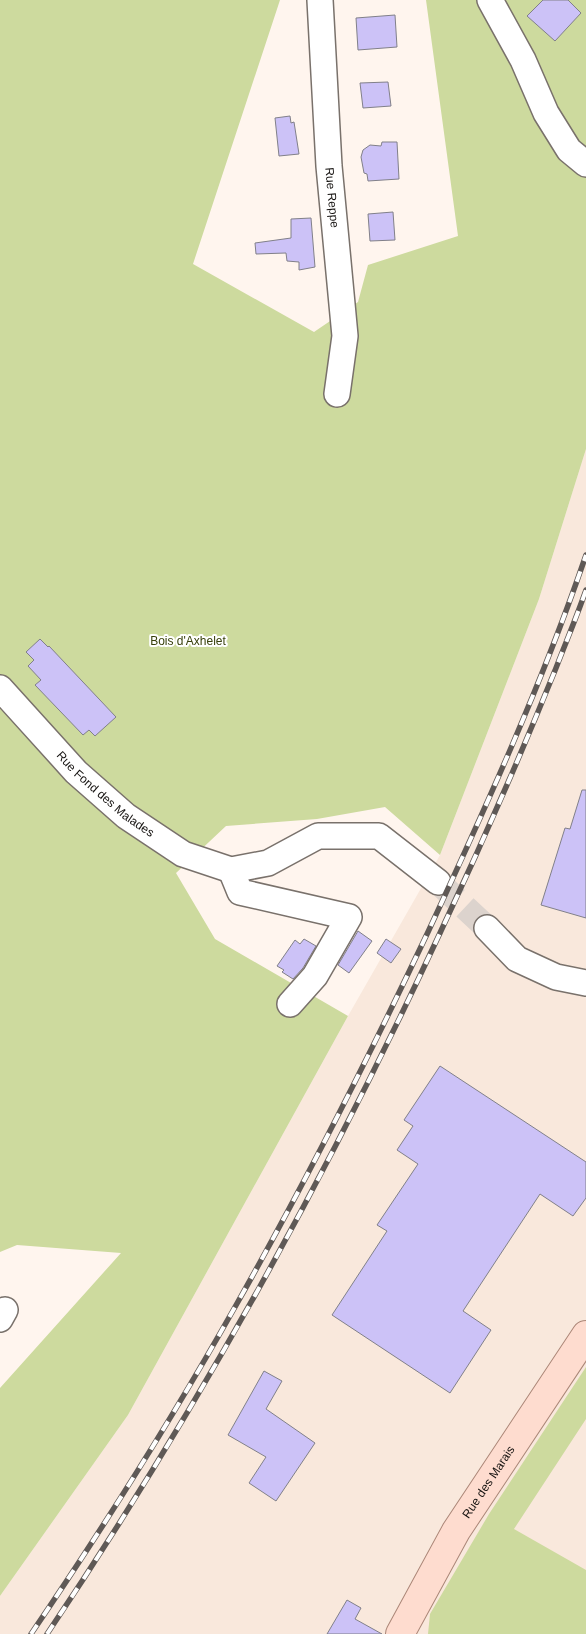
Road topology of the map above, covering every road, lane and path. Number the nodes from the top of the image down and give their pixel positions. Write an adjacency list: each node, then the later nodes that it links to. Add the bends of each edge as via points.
1 (320, 0): 4 (street, Rue Reppe, via 345,336)
2 (490, 0): 3 (street, via 523,60 546,113 570,150)
3 (586, 164)
4 (337, 394)
5 (0, 688): 6 (street, Rue Fond des Malades, via 76,772 126,816 183,854)
6 (231, 870): 7 (street, Rue Fond des Malades, via 268,863 318,836 379,836); 10 (street, via 240,892 349,917 314,976)
7 (438, 882)
8 (487, 928): 9 (street, via 517,959 556,977)
9 (586, 983)
10 (290, 1004)
11 (586, 1335): 12 (main road, Rue des Marais, via 456,1531)
12 (400, 1634)

